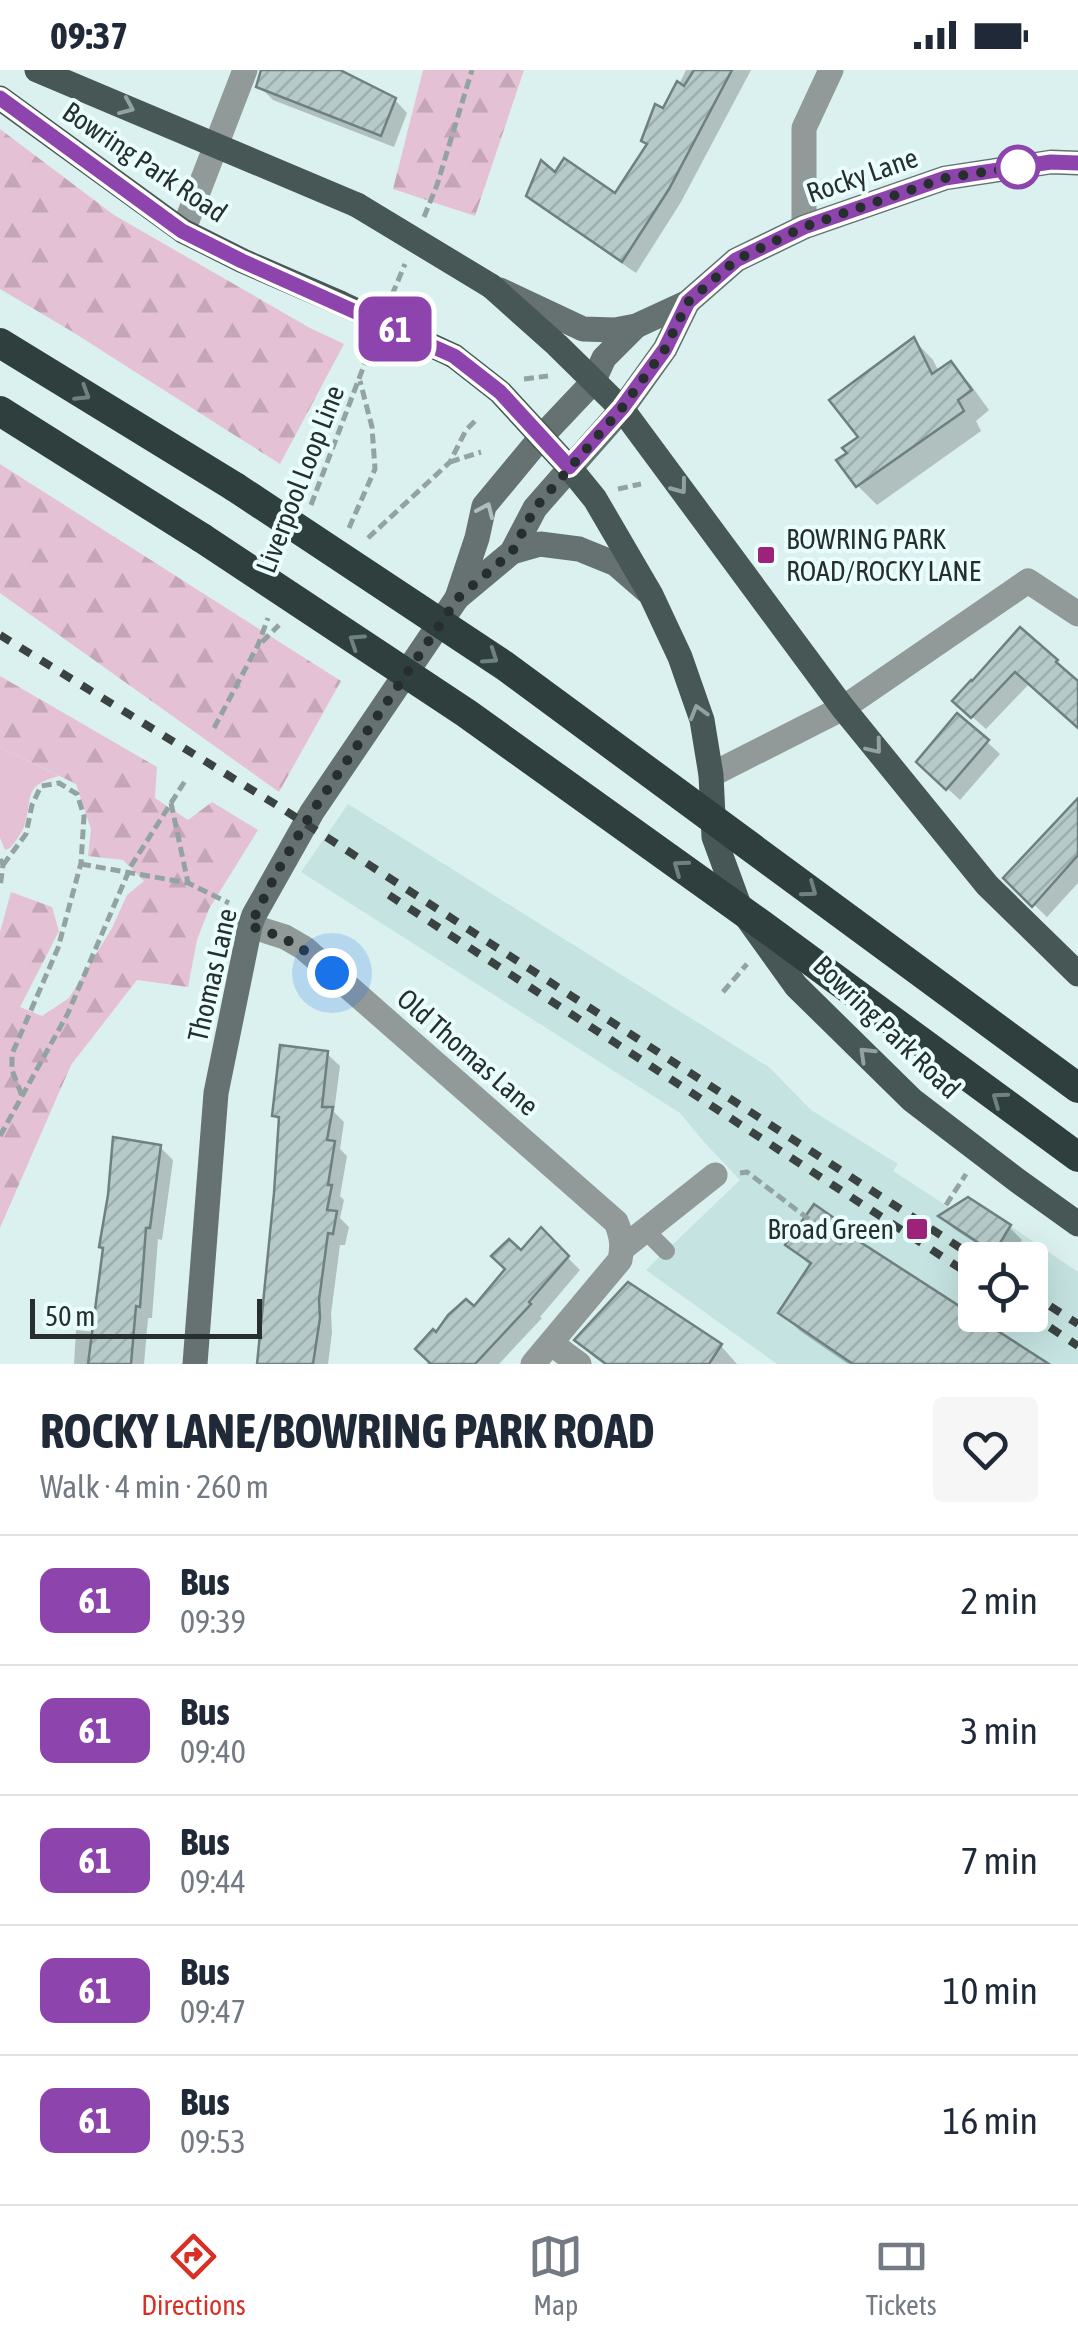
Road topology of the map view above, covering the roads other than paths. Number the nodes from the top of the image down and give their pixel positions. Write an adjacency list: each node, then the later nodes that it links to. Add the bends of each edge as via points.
1 (37, 70): 5 (main road, Bowring Park Road, one-way to 5)
2 (245, 70): 5 (street)
3 (831, 70): 7 (street, via 804,128)
4 (0, 98): 8 (main road, Bowring Park Road)
5 (216, 145): 8 (street); 9 (main road, Bowring Park Road, bridge, via 358,205)
6 (1078, 162): 7 (street, Rocky Lane, via 945,178)
7 (804, 227): 10 (street, Rocky Lane, via 736,260)
8 (182, 231): 16 (main road, Bowring Park Road, bridge, via 454,356)
9 (491, 286): 11 (street, via 583,329); 13 (main road, Bowring Park Road)
10 (688, 302): 11 (street); 14 (street, via 665,349)
11 (636, 326): 13 (street, via 604,358)
12 (0, 343): 26 (highway, one-way to 26, bridge, via 235,487 505,666)
13 (593, 382): 14 (main road, Bowring Park Road); 16 (street)
14 (622, 408): 17 (street); 22 (main road, Bowring Park Road, one-way to 22)
15 (0, 411): 27 (highway, one-way to 15, bridge, via 466,713)
16 (542, 436): 17 (main road, Bowring Park Road); 20 (street, one-way to 16, via 484,506)
17 (569, 467): 18 (street, via 535,508); 19 (main road, Bowring Park Road)
18 (512, 552): 19 (street, via 540,544 579,550 616,564); 20 (street)
19 (650, 595): 23 (main road, Bowring Park Road, one-way to 19, via 702,720)
20 (458, 598): 24 (street, Thomas Lane, via 312,812)
21 (1078, 614): 22 (street, via 1028,581)
22 (843, 708): 23 (street); 25 (main road, Bowring Park Road, one-way to 25, via 987,885)
23 (710, 775): 29 (main road, Bowring Park Road, one-way to 23, via 912,1100 796,986 740,908 714,837)
24 (252, 921): 31 (street, Old Thomas Lane, via 304,948 616,1222); 34 (street, Thomas Lane, via 216,1093)
25 (1078, 974)
26 (1078, 1088)
27 (1078, 1157)
28 (715, 1175): 30 (street)
29 (1078, 1224)
30 (645, 1230): 31 (street); 32 (lane)
31 (623, 1248): 33 (street)
32 (666, 1251)
33 (552, 1344): 35 (street); 36 (street)
34 (195, 1364)
35 (532, 1364)
36 (580, 1364)

